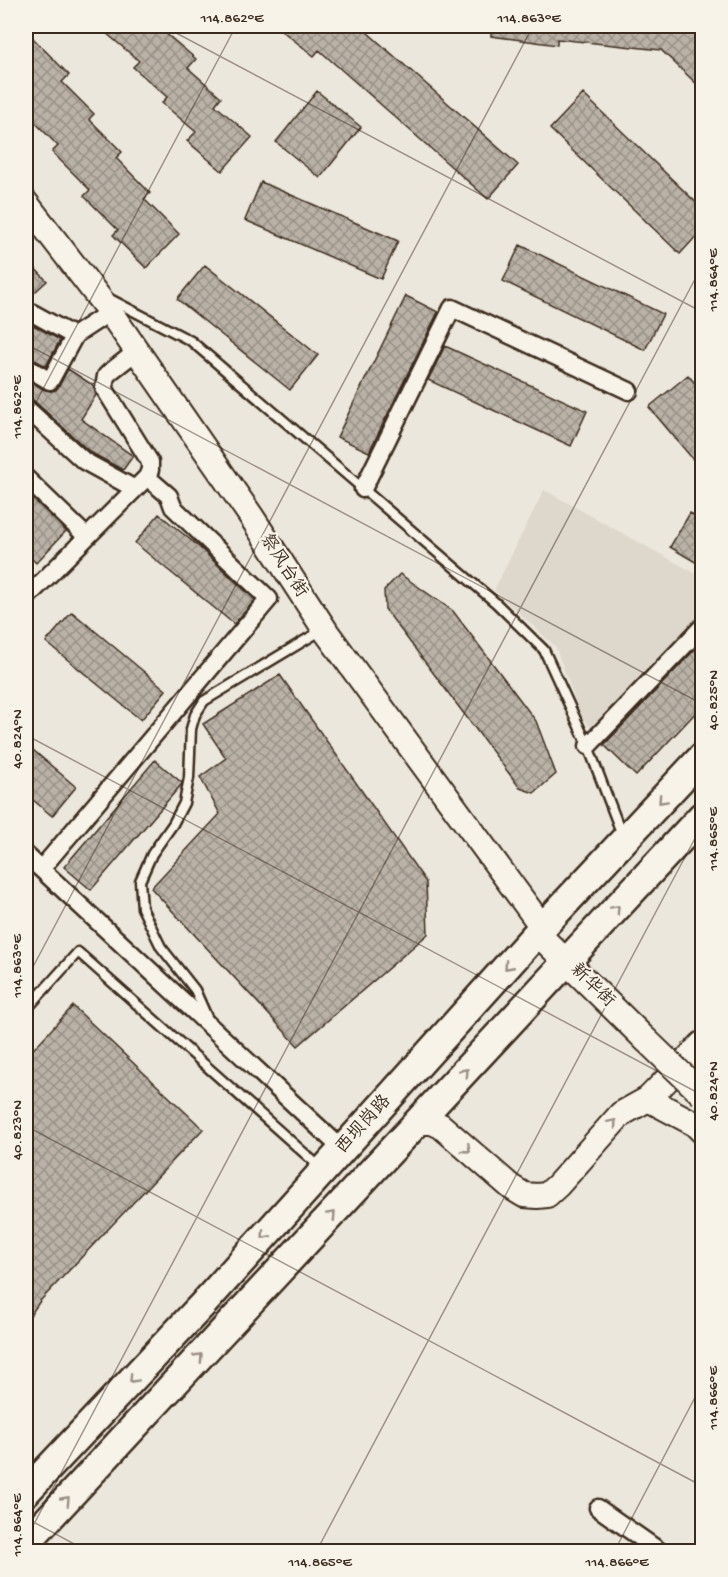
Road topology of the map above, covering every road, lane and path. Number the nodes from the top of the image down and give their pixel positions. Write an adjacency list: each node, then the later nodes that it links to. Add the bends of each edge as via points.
1 (26, 203): 2 (main road, 祭风台街)
2 (94, 291): 4 (main road, 祭风台街); 13 (lane, via 191,341)
3 (27, 310): 5 (street)
4 (110, 312): 5 (street); 6 (main road, 祭风台街)
5 (74, 336): 7 (street, via 50,381)
6 (138, 351): 10 (street, via 106,376 104,388 150,462); 17 (main road, 祭风台街)
7 (26, 367)
8 (629, 391): 13 (street, via 452,308)
9 (26, 408): 12 (street, via 84,461)
10 (147, 477): 12 (street); 23 (street, via 269,599)
11 (26, 478): 14 (street)
12 (135, 489): 14 (street)
13 (363, 489): 18 (lane, via 496,603 544,650)
14 (87, 537): 15 (street)
15 (26, 598)
16 (702, 627): 18 (street)
17 (324, 628): 24 (main road, 祭风台街); 27 (lane, via 204,701 191,729 184,803 140,880 142,908 160,946 195,990)
18 (588, 746): 21 (lane)
19 (702, 757): 21 (main road, 西坝岗路, one-way to 21)
20 (702, 816): 25 (main road, 西坝岗路, one-way to 20)
21 (624, 841): 24 (main road, 西坝岗路)
22 (26, 855): 23 (street)
23 (41, 869): 27 (street)
24 (542, 928): 25 (main road, 新华街); 35 (main road, 西坝岗路, one-way to 35)
25 (572, 957): 28 (main road, 新华街); 33 (main road, 西坝岗路, one-way to 25)
26 (26, 1010): 36 (lane, via 78,952)
27 (211, 1028): 35 (street)
28 (651, 1035): 30 (main road); 31 (main road, bridge)
29 (702, 1044): 32 (main road)
30 (702, 1075)
31 (702, 1094)
32 (648, 1099): 33 (main road, one-way to 32, via 441,1126 511,1187 524,1195 537,1196 547,1195 558,1185 621,1114); 34 (main road)
33 (418, 1122): 39 (main road, 西坝岗路, one-way to 33)
34 (702, 1131)
35 (342, 1149): 36 (main road, 西坝岗路)
36 (324, 1170): 37 (main road, 西坝岗路, one-way to 37)
37 (26, 1492)
38 (598, 1508): 40 (street)
39 (26, 1543)
40 (661, 1551)

